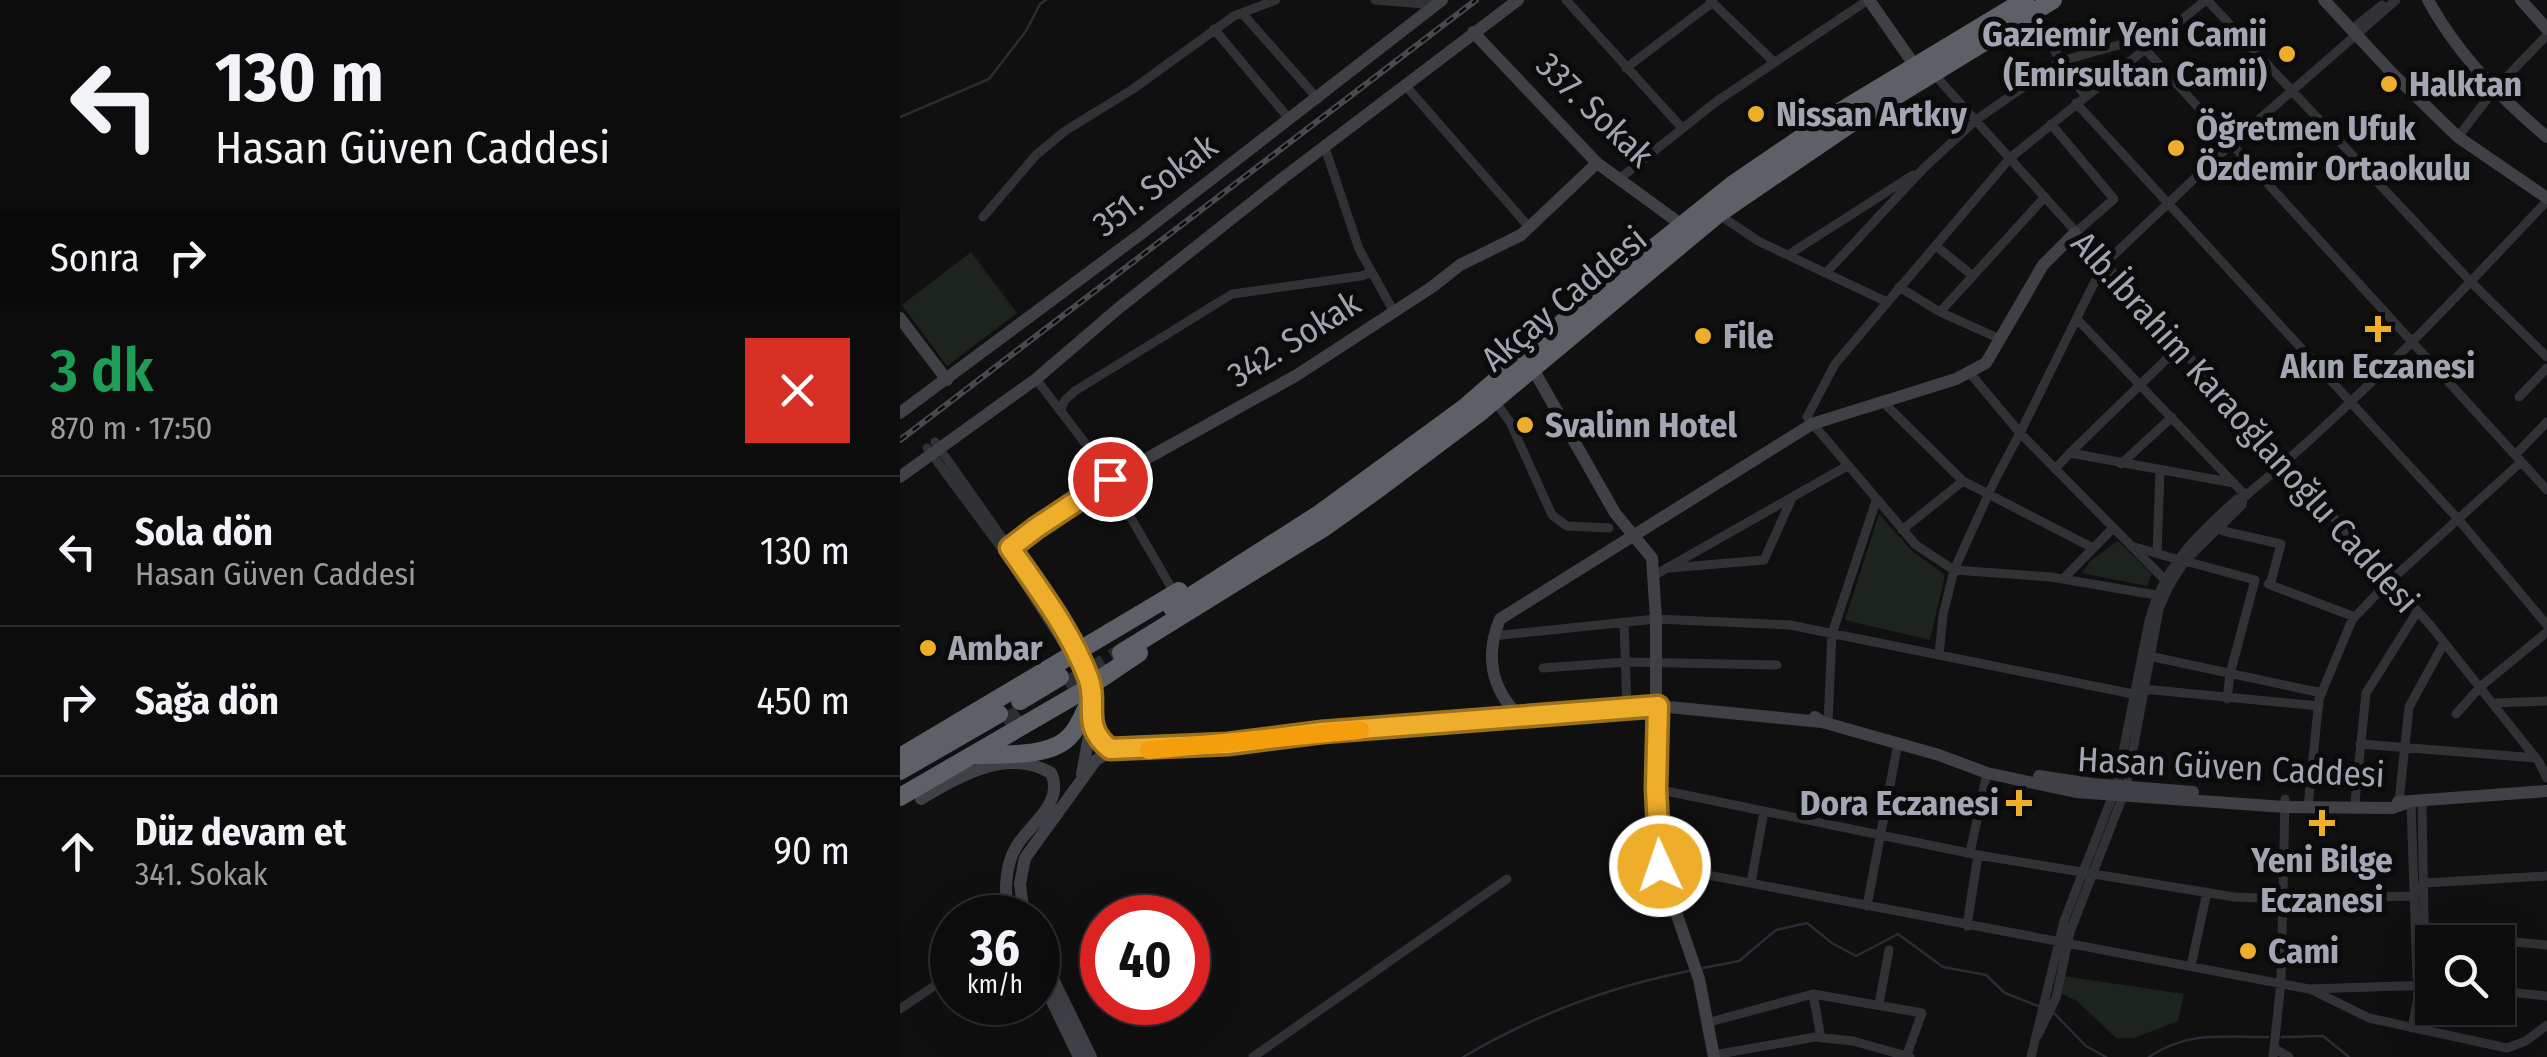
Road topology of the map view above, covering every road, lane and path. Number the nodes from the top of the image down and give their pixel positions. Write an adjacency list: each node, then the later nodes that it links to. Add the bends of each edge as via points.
1 (1276, 0): 19 (street)
2 (1374, 0): 18 (street)
3 (1518, 0): 24 (street)
4 (1566, 0): 30 (street)
5 (1868, 0): 29 (street); 31 (street)
6 (2017, 0): 22 (highway)
7 (2026, 0): 22 (highway, Akçay Caddesi)
8 (2053, 0): 22 (highway, Akçay Caddesi)
9 (2064, 0): 20 (highway)
10 (2206, 0): 25 (street); 34 (street)
11 (2324, 0): 23 (street)
12 (2335, 0): 23 (street)
13 (2388, 0): 23 (street)
14 (2396, 0): 23 (street)
15 (2428, 0): 33 (street)
16 (2523, 0): 26 (street)
17 (1712, 1): 29 (street); 30 (street)
18 (1439, 2): 35 (street, 351. Sokak)
19 (1242, 13): 21 (street); 35 (street)
20 (2034, 18): 22 (highway); 28 (street)
21 (1214, 29): 37 (street); 53 (street, via 1065,130)
22 (1990, 30): 31 (highway, Akçay Caddesi)
23 (2358, 30): 34 (street); 41 (street)
24 (1473, 32): 32 (street); 46 (street, 337. Sokak)
25 (2166, 32): 27 (street); 28 (street)
26 (2547, 32): 33 (street)
27 (2145, 50): 36 (street); 43 (street)
28 (2062, 61): 36 (street); 38 (street)
29 (1774, 62): 40 (street)
30 (1626, 68): 40 (street)
31 (1924, 70): 38 (street, Alb.İbrahim Karaoğlanoğlu Caddesi); 52 (highway, Akçay Caddesi); 54 (highway, Akçay Caddesi, via 1764,164)
32 (1405, 86): 44 (street); 55 (street)
33 (2494, 90): 41 (street); 42 (street)
34 (2291, 91): 43 (street); 63 (street)
35 (1318, 98): 37 (street, 351. Sokak)
36 (2081, 100): 39 (street); 51 (street)
37 (1290, 120): 78 (street, 351. Sokak)
38 (1976, 120): 45 (street, Alb.İbrahim Karaoğlanoğlu Caddesi); 47 (street)
39 (2051, 124): 45 (street); 56 (street, via 2114,199)
40 (1682, 128): 48 (street)
41 (2458, 137): 50 (street)
42 (2547, 137)
43 (2231, 144): 51 (street); 71 (street)
44 (1325, 148): 60 (street); 77 (street)
45 (2010, 158): 49 (street, Alb.İbrahim Karaoğlanoğlu Caddesi); 57 (street)
46 (1597, 164): 48 (street, 337. Sokak); 55 (street, 342. Sokak)
47 (1924, 168): 58 (street); 61 (street)
48 (1618, 179): 54 (street, 337. Sokak)
49 (2044, 199): 56 (street, Alb.İbrahim Karaoğlanoğlu Caddesi); 62 (street)
50 (2547, 200): 63 (street)
51 (2166, 205): 59 (street); 83 (street)
52 (1718, 214): 58 (street); 75 (highway, Akçay Caddesi)
53 (983, 217)
54 (1682, 225): 109 (highway, Akçay Caddesi)
55 (1529, 227): 66 (street, 342. Sokak)
56 (2074, 233): 59 (street, Alb.İbrahim Karaoğlanoğlu Caddesi); 70 (street, via 2043,265)
57 (1936, 246): 62 (street); 64 (street)
58 (1788, 255): 61 (street)
59 (2103, 265): 69 (street); 72 (street, Alb.İbrahim Karaoğlanoğlu Caddesi)
60 (1372, 272): 66 (street); 85 (street, via 1232,294 1075,391)
61 (1826, 273): 65 (street)
62 (1973, 276): 67 (street)
63 (2471, 282): 71 (street); 73 (street)
64 (1899, 287): 65 (street); 67 (street)
65 (1886, 302): 88 (street, via 1835,364 1807,416)
66 (1394, 312): 100 (street, 342. Sokak)
67 (1940, 312): 70 (street)
68 (900, 318): 78 (street)
69 (2077, 319): 79 (street); 89 (street)
70 (2000, 339): 76 (street, via 1986,362)
71 (2412, 342): 83 (street); 92 (street)
72 (2179, 347): 79 (street); 94 (street, Alb.İbrahim Karaoğlanoğlu Caddesi)
73 (2547, 357)
74 (2547, 368): 80 (street)
75 (1533, 369): 81 (highway, Akçay Caddesi); 114 (street, via 1615,513)
76 (1969, 372): 82 (street); 89 (street)
77 (1036, 378): 85 (street); 90 (street)
78 (946, 380): 84 (street, 351. Sokak)
79 (2140, 385): 86 (street); 91 (street)
80 (2519, 397)
81 (1494, 400): 109 (highway, Akçay Caddesi); 111 (street, via 1552,515 1567,526)
82 (1883, 402): 88 (street); 101 (street)
83 (2350, 402): 94 (street); 108 (street)
84 (901, 409)
85 (1060, 411): 100 (street)
86 (2172, 417): 93 (street); 102 (street)
87 (2547, 422): 92 (street)
88 (1812, 424): 95 (street); 114 (street)
89 (2020, 433): 97 (street); 104 (street)
90 (933, 448): 96 (street); 99 (street); 116 (street); 138 (street)
91 (2070, 453): 93 (street); 97 (street)
92 (2518, 458): 103 (street); 108 (street)
93 (2121, 464): 98 (street)
94 (2286, 464): 105 (street); 125 (street, Alb.İbrahim Karaoğlanoğlu Caddesi)
95 (1846, 466): 106 (street); 107 (street)
96 (900, 468)
97 (2055, 469): 112 (street)
98 (2160, 472): 102 (street); 118 (street)
99 (900, 477)
100 (1110, 479): 116 (street, 342. Sokak); 127 (street)
101 (1964, 481): 104 (street); 113 (street)
102 (2234, 483): 105 (street)
103 (2547, 490)
104 (1988, 494): 117 (street); 120 (street)
105 (2245, 497): 110 (street); 119 (street, via 2212,521)
106 (1791, 500): 121 (street); 121 (street, via 1764,560)
107 (1876, 501): 113 (street); 134 (street)
108 (2458, 519): 125 (street); 133 (street)
109 (1322, 521): 127 (highway, via 1280,530); 137 (highway, Akçay Caddesi)
110 (2218, 527): 119 (street); 126 (street, via 2280,544)
111 (1609, 528)
112 (2113, 528): 115 (street); 117 (street)
113 (1902, 530): 120 (street)
114 (1634, 533): 121 (street); 135 (street, via 1500,619)
115 (2130, 546): 118 (street); 123 (street)
116 (1010, 548): 138 (street, via 1066,630)
117 (2093, 548): 122 (street)
118 (2157, 553): 119 (street)
119 (2181, 560): 123 (street); 124 (street); 140 (street, via 2159,608)
120 (1954, 570): 122 (street); 139 (street)
121 (1658, 572): 131 (street)
122 (2063, 579): 128 (street)
123 (2164, 579): 128 (street)
124 (2256, 580): 126 (street); 145 (street)
125 (2390, 581): 129 (street, Alb.İbrahim Karaoğlanoğlu Caddesi); 130 (street)
126 (2270, 584): 130 (street)
127 (1174, 594): 137 (highway)
128 (2156, 595): 149 (street)
129 (2418, 612): 136 (street, Alb.İbrahim Karaoğlanoğlu Caddesi); 163 (street, via 2366,693)
130 (2355, 618): 150 (street)
131 (1656, 619): 132 (street); 134 (street, via 1790,624); 142 (street)
132 (1624, 622): 135 (street); 141 (street)
133 (2547, 629): 147 (street)
134 (1832, 634): 139 (street); 161 (street)
135 (1492, 636): 159 (street, via 1495,682)
136 (2444, 642): 147 (street, Alb.İbrahim Karaoğlanoğlu Caddesi); 164 (street, via 2409,707)
137 (1117, 648): 138 (highway); 148 (highway)
138 (1074, 654): 148 (street); 168 (highway)
139 (1939, 655): 149 (street)
140 (2148, 656): 145 (street); 149 (street)
141 (1626, 662): 142 (street); 144 (street); 157 (street)
142 (1657, 662): 143 (street); 155 (street)
143 (1777, 665)
144 (1543, 668)
145 (2230, 674): 150 (street); 151 (street)
146 (1063, 681): 154 (highway)
147 (2480, 687): 153 (street, Alb.İbrahim Karaoğlanoğlu Caddesi); 158 (street)
148 (1090, 692): 160 (street); 166 (highway); 166 (highway, via 1064,742)
149 (2138, 692): 151 (street); 176 (street)
150 (2322, 693): 156 (street)
151 (2227, 698): 156 (street)
152 (2547, 700): 153 (street)
153 (2494, 704): 169 (street, Alb.İbrahim Karaoğlanoğlu Caddesi)
154 (1023, 706)
155 (1662, 706): 157 (street, Hasan Güven Caddesi); 161 (street, Hasan Güven Caddesi, via 1726,703); 174 (street)
156 (2318, 706): 183 (street)
157 (1626, 710): 159 (street, Hasan Güven Caddesi)
158 (2456, 714)
159 (1518, 716): 165 (street, Hasan Güven Caddesi)
160 (1092, 723): 165 (street, via 1110,749); 177 (street)
161 (1825, 723): 162 (street, Hasan Güven Caddesi)
162 (1898, 743): 167 (street, Hasan Güven Caddesi); 186 (street)
163 (2360, 744): 164 (street); 180 (street)
164 (2404, 748): 169 (street); 181 (street)
165 (1127, 750): 177 (street, via 1096,760)
166 (973, 755): 178 (highway)
167 (1939, 755): 171 (street, Hasan Güven Caddesi); 176 (street, Hasan Güven Caddesi)
168 (900, 757)
169 (2536, 758): 172 (street, Alb.İbrahim Karaoğlanoğlu Caddesi)
170 (900, 771): 173 (highway, via 1001,719)
171 (1986, 773): 176 (street, Hasan Güven Caddesi); 187 (street)
172 (2547, 778)
173 (900, 785)
174 (1656, 789): 185 (street); 188 (street)
175 (2547, 791): 181 (street, Hasan Güven Caddesi)
176 (2119, 792): 182 (street, Hasan Güven Caddesi); 189 (street)
177 (1074, 794): 196 (street, via 1025,858)
178 (900, 798)
179 (921, 800): 184 (highway); 195 (street, via 961,774 996,765 1023,763 1051,773 1050,802 1009,862)
180 (2355, 802): 181 (street, Hasan Güven Caddesi); 183 (street, Hasan Güven Caddesi)
181 (2409, 802): 183 (street, Hasan Güven Caddesi, via 2392,808); 193 (street); 197 (street)
182 (2285, 803): 183 (street, Hasan Güven Caddesi); 198 (street)
183 (2308, 803)
184 (900, 809)
185 (1764, 810): 186 (street); 192 (street)
186 (1879, 835): 187 (street); 199 (street)
187 (1974, 854): 189 (street); 202 (street)
188 (1660, 866): 192 (street); 220 (street)
189 (2087, 874): 194 (street); 204 (street)
190 (2547, 876): 193 (street)
191 (1507, 879): 229 (street)
192 (1751, 883): 199 (street)
193 (2424, 884): 197 (street); 201 (street)
194 (2207, 892): 198 (street); 207 (street)
195 (1008, 895)
196 (1021, 895)
197 (2414, 896): 198 (street); 200 (street)
198 (2284, 900): 208 (street)
199 (1867, 906): 202 (street)
200 (2415, 925)
201 (2425, 925)
202 (1966, 926): 204 (street)
203 (2515, 942): 205 (street)
204 (2062, 943): 207 (street); 232 (street)
205 (2547, 945)
206 (1890, 950): 216 (street)
207 (2191, 966): 208 (street)
208 (2281, 982): 211 (street); 225 (street)
209 (2415, 984): 211 (street)
210 (930, 989): 217 (street)
211 (2309, 989): 222 (street, via 2370,1018)
212 (1060, 993): 228 (street)
213 (2515, 993): 215 (street)
214 (1813, 994): 216 (street); 220 (street); 223 (street)
215 (2547, 996)
216 (1879, 1004): 231 (street, via 1922,1013)
217 (900, 1009)
218 (2415, 1012): 222 (street)
219 (1060, 1018): 227 (street)
220 (1710, 1022): 226 (street)
221 (2547, 1024): 222 (street, via 2507,1048)
222 (2412, 1028)
223 (1821, 1038): 224 (street); 226 (street)
224 (1866, 1044): 230 (street); 231 (street)
225 (2273, 1053): 233 (street)
226 (1714, 1056)
227 (1079, 1057)
228 (1091, 1057)
229 (1253, 1057)
230 (1866, 1057)
231 (1908, 1057)
232 (2031, 1057)
233 (2289, 1057)

